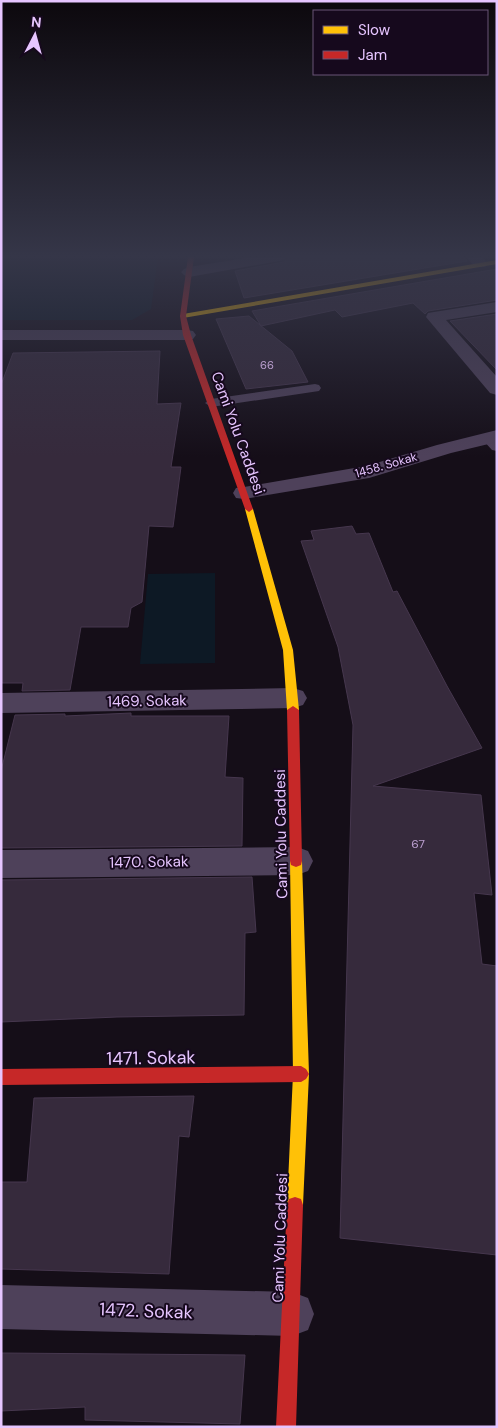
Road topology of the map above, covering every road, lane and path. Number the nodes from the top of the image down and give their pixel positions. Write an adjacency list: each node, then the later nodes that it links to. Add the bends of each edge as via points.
1 (185, 324): 4 (street, Cami Yolu Caddesi)
2 (440, 324): 5 (street)
3 (1, 335): 4 (street)
4 (187, 335): 7 (street, Cami Yolu Caddesi)
5 (493, 379)
6 (315, 388): 7 (lane)
7 (211, 403): 9 (street, Cami Yolu Caddesi)
8 (494, 440): 9 (street, 1458. Sokak, via 444,449 369,472)
9 (244, 493): 10 (street, Cami Yolu Caddesi, via 288,650)
10 (293, 698): 11 (street, 1469. Sokak); 12 (street, Cami Yolu Caddesi)
11 (1, 703)
12 (297, 861): 13 (street, 1470. Sokak); 14 (street, Cami Yolu Caddesi)
13 (1, 864)
14 (301, 1074): 15 (street, 1471. Sokak); 17 (street, Cami Yolu Caddesi)
15 (1, 1077)
16 (1, 1307): 17 (street, 1472. Sokak)
17 (292, 1314): 18 (street, Cami Yolu Caddesi)
18 (286, 1427)

